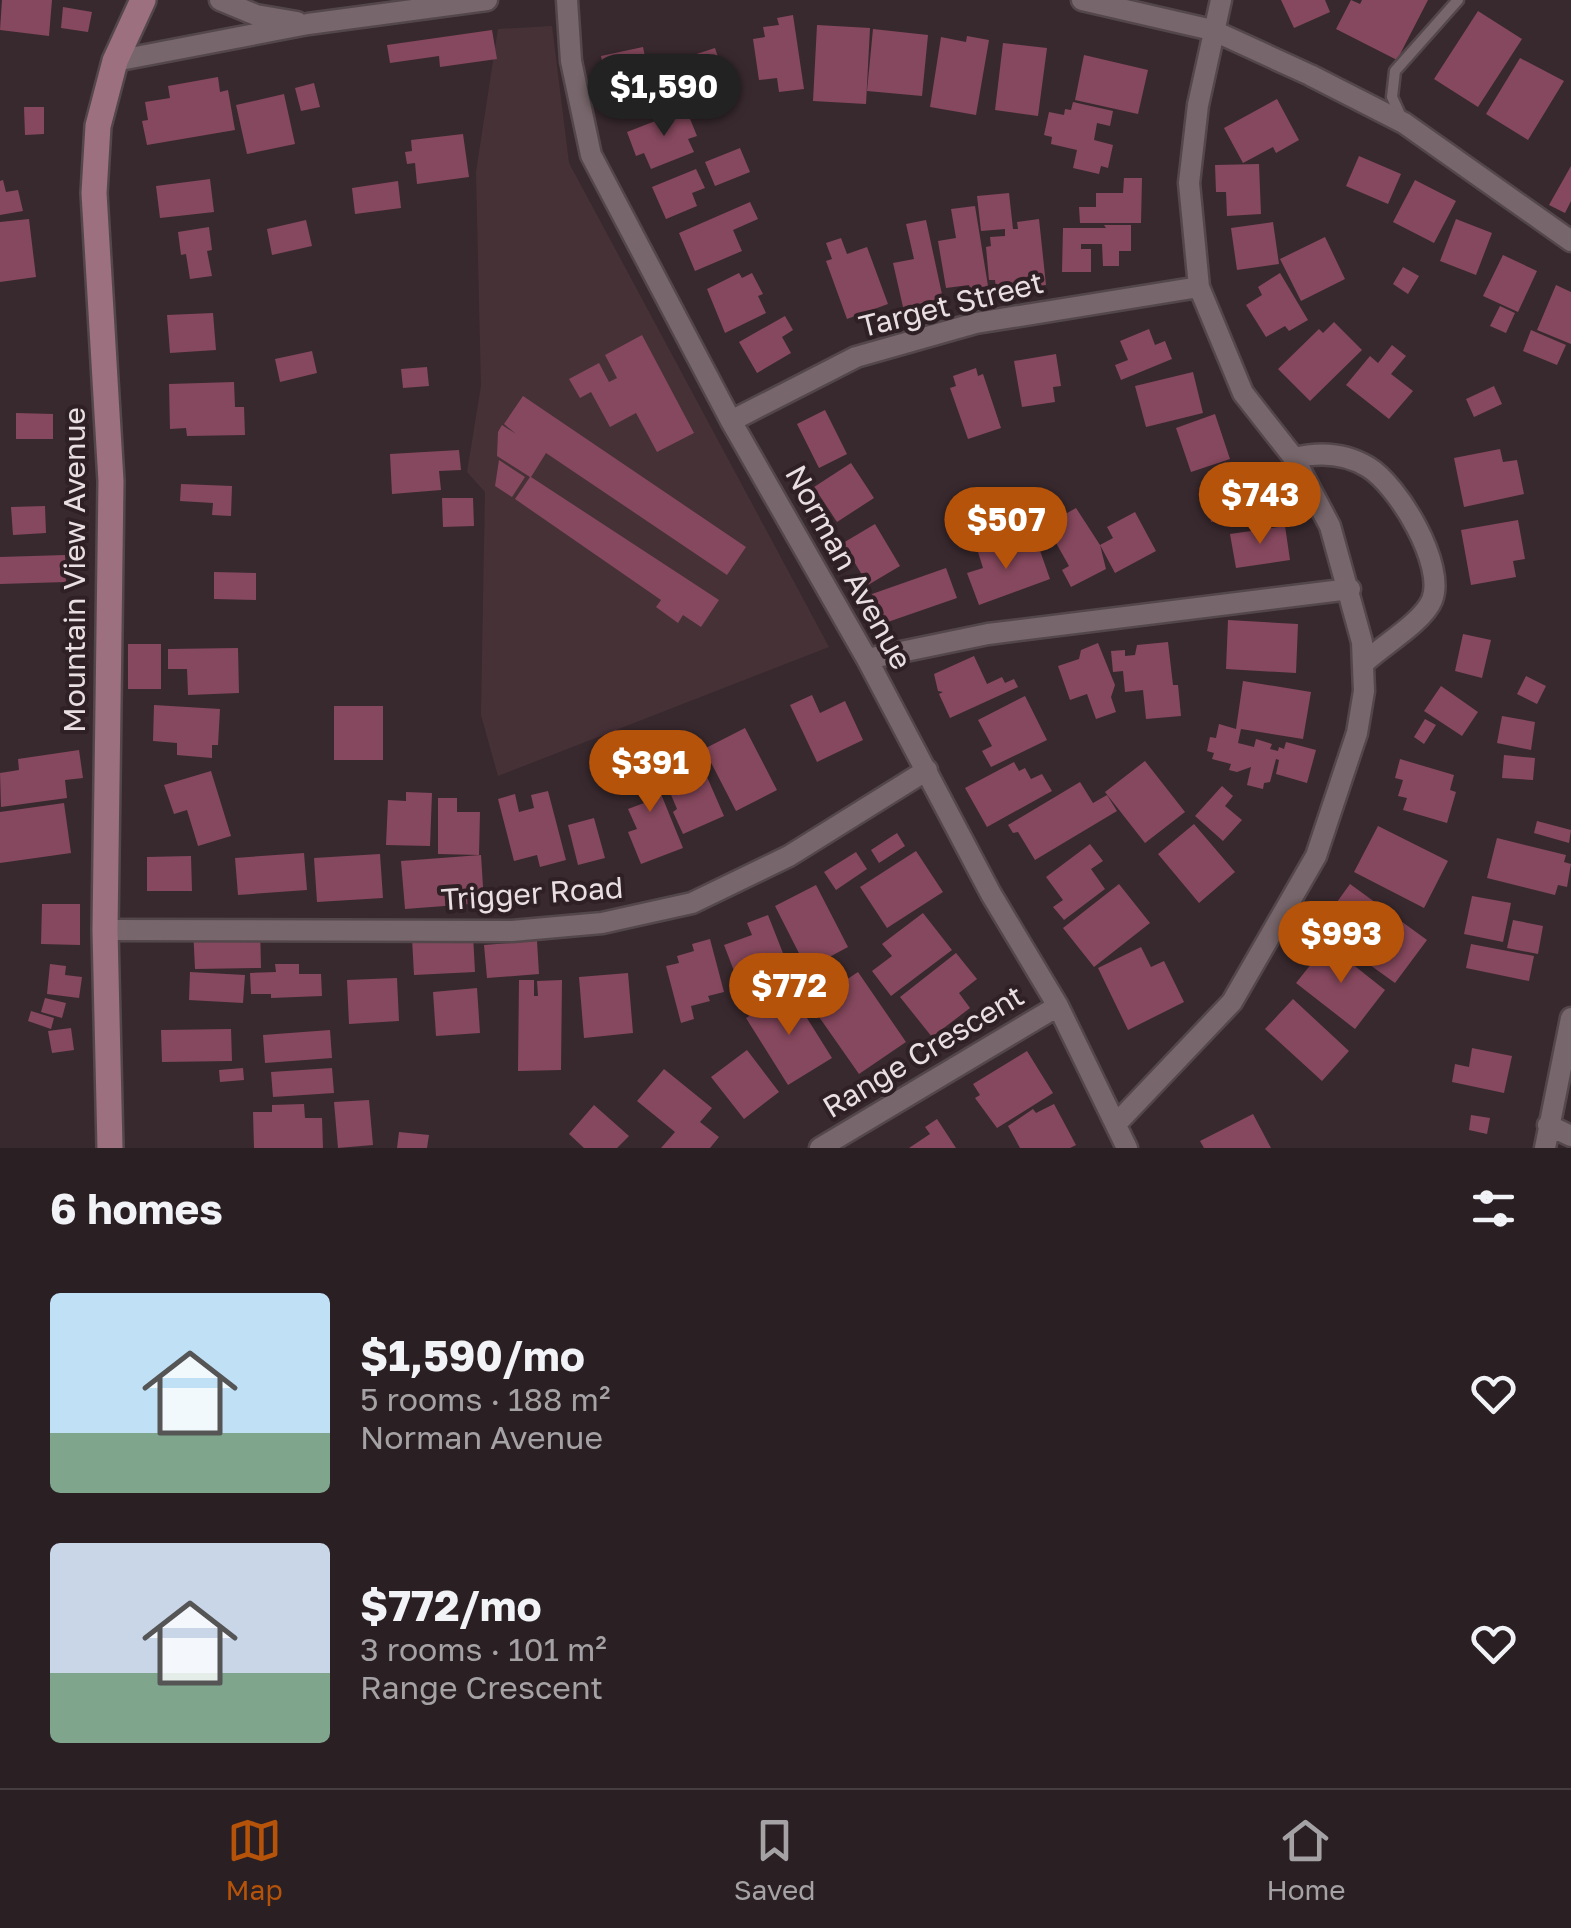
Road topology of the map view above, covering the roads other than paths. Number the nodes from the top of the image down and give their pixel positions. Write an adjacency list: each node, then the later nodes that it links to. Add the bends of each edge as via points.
1 (143, 0): 10 (main road, Mountain View Avenue)
2 (220, 0): 8 (street)
3 (487, 0): 8 (street)
4 (567, 0): 14 (street, Norman Avenue, via 571,61 592,156)
5 (1082, 0): 9 (street)
6 (1221, 0): 9 (street)
7 (1458, 0): 11 (lane, via 1394,72 1392,98)
8 (308, 24): 10 (street)
9 (1212, 30): 11 (street); 13 (street, via 1189,184)
10 (114, 61): 20 (main road, Mountain View Avenue, via 98,126 94,193 111,482)
11 (1404, 123): 12 (street)
12 (1571, 241)
13 (1198, 287): 14 (street, Target Street, via 976,323 856,357); 15 (street, via 1244,394)
14 (731, 420): 17 (street, Norman Avenue)
15 (1294, 458): 16 (street, via 1330,526); 18 (street, via 1316,452 1369,467 1391,487 1432,562 1432,599 1422,615)
16 (1350, 590): 17 (street, via 988,634); 18 (street)
17 (867, 659): 19 (street, Norman Avenue)
18 (1365, 662): 23 (street, via 1358,733 1316,856 1232,1002)
19 (926, 770): 20 (street, Trigger Road, via 789,856 692,903 602,923 512,931); 21 (street, Norman Avenue)
20 (104, 930): 26 (main road, Mountain View Avenue)
21 (1058, 1006): 23 (street, Norman Avenue); 27 (street, Range Crescent)
22 (1571, 1018): 24 (street)
23 (1116, 1124): 28 (street, Norman Avenue)
24 (1548, 1125): 25 (street); 29 (street)
25 (1571, 1136)
26 (110, 1148)
27 (820, 1148)
28 (1128, 1148)
29 (1544, 1148)

